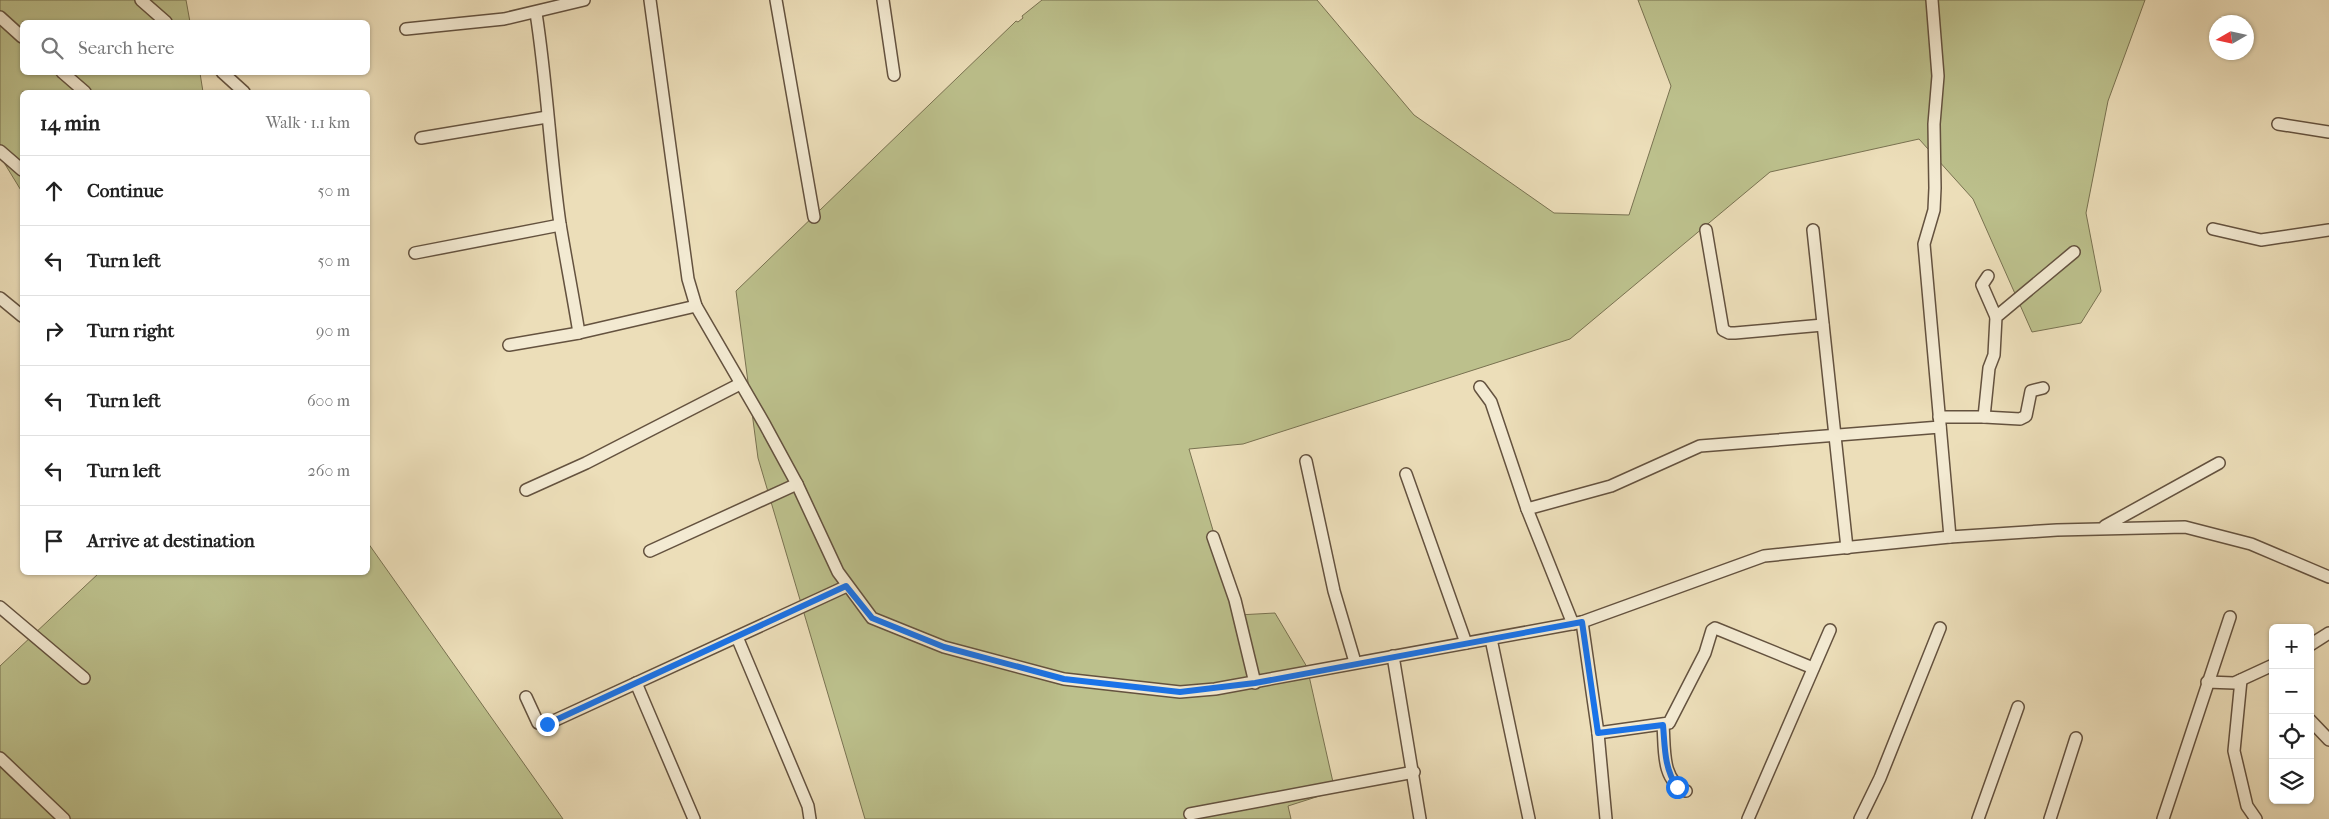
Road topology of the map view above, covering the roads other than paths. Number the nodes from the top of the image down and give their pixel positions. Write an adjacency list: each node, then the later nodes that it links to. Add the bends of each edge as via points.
1 (141, 0): 9 (street)
2 (584, 0): 7 (street)
3 (650, 0): 33 (street, via 688,279)
4 (776, 0): 23 (street)
5 (883, 0): 14 (street)
6 (1932, 0): 43 (street, via 1938,76 1934,124 1935,188 1934,210 1924,244)
7 (536, 13): 10 (street); 17 (street, via 545,72)
8 (0, 17): 11 (street)
9 (164, 20)
10 (406, 29)
11 (20, 35)
12 (65, 75): 15 (street)
13 (225, 75): 16 (street)
14 (894, 75)
15 (83, 90)
16 (242, 90)
17 (547, 117): 20 (street); 24 (street)
18 (2278, 124): 19 (street)
19 (2329, 132)
20 (421, 138)
21 (0, 151): 22 (street)
22 (20, 168)
23 (814, 217)
24 (560, 225): 30 (street); 37 (street)
25 (2213, 229): 28 (street, via 2260,240)
26 (1706, 230): 36 (street, via 1723,330 1735,333)
27 (1813, 230): 36 (street)
28 (2329, 230)
29 (2074, 252): 35 (street)
30 (415, 253)
31 (1988, 276): 35 (street, via 1982,285)
32 (0, 298): 34 (street)
33 (696, 306): 37 (street); 39 (street)
34 (20, 314)
35 (1996, 317): 42 (street, via 1994,355 1989,368)
36 (1823, 325): 44 (street)
37 (578, 333): 38 (street)
38 (509, 345)
39 (740, 384): 48 (street); 49 (street)
40 (1480, 387): 50 (street, via 1491,402)
41 (2043, 388): 42 (street, via 2031,391 2026,416 2020,419)
42 (1984, 416): 43 (street)
43 (1940, 422): 44 (street); 53 (street)
44 (1834, 434): 50 (street, via 1700,446 1611,486); 54 (street)
45 (1306, 461): 69 (street, via 1334,591)
46 (2219, 463): 51 (street)
47 (1406, 474): 67 (street)
48 (797, 484): 55 (street); 57 (street)
49 (526, 490)
50 (1527, 509): 60 (street)
51 (2101, 528): 53 (street); 56 (street, via 2185,527 2215,533 2251,544)
52 (1213, 537): 76 (street, via 1235,600)
53 (1950, 537): 54 (street)
54 (1847, 548): 60 (street, via 1764,556)
55 (650, 550)
56 (2329, 577)
57 (846, 586): 64 (street); 76 (street, via 872,618 903,632 944,647 1064,679 1180,692)
58 (0, 606): 72 (street)
59 (2230, 617): 74 (street)
60 (1578, 623): 65 (street); 81 (street)
61 (1940, 628): 95 (street, via 1880,778)
62 (1830, 630): 71 (street)
63 (2329, 633): 66 (street)
64 (737, 637): 75 (street); 90 (street, via 808,806)
65 (1490, 640): 67 (street); 92 (street)
66 (2314, 642)
67 (1466, 643): 68 (street)
68 (1393, 656): 69 (street); 85 (street)
69 (1355, 662): 76 (street)
70 (2269, 667): 73 (street)
71 (1813, 668): 80 (street, via 1715,628 1674,718); 94 (street)
72 (84, 678)
73 (2241, 680): 74 (street, via 2234,683); 99 (street, via 2234,751 2247,806)
74 (2206, 682): 98 (street)
75 (636, 683): 77 (street, via 542,725 538,724); 89 (street)
76 (1255, 683)
77 (526, 697)
78 (2018, 707): 96 (street)
79 (2314, 724): 83 (street)
80 (1663, 725): 81 (street); 86 (street, via 1669,776 1677,787)
81 (1598, 733): 93 (street)
82 (2076, 738): 97 (street)
83 (2329, 740)
84 (0, 758): 88 (street)
85 (1414, 772): 87 (street); 91 (street)
86 (1686, 791)
87 (1190, 814)
88 (64, 819)
89 (694, 819)
90 (810, 819)
91 (1420, 819)
92 (1529, 819)
93 (1606, 819)
94 (1748, 819)
95 (1860, 819)
96 (1978, 819)
97 (2050, 819)
98 (2163, 819)
99 (2256, 819)

